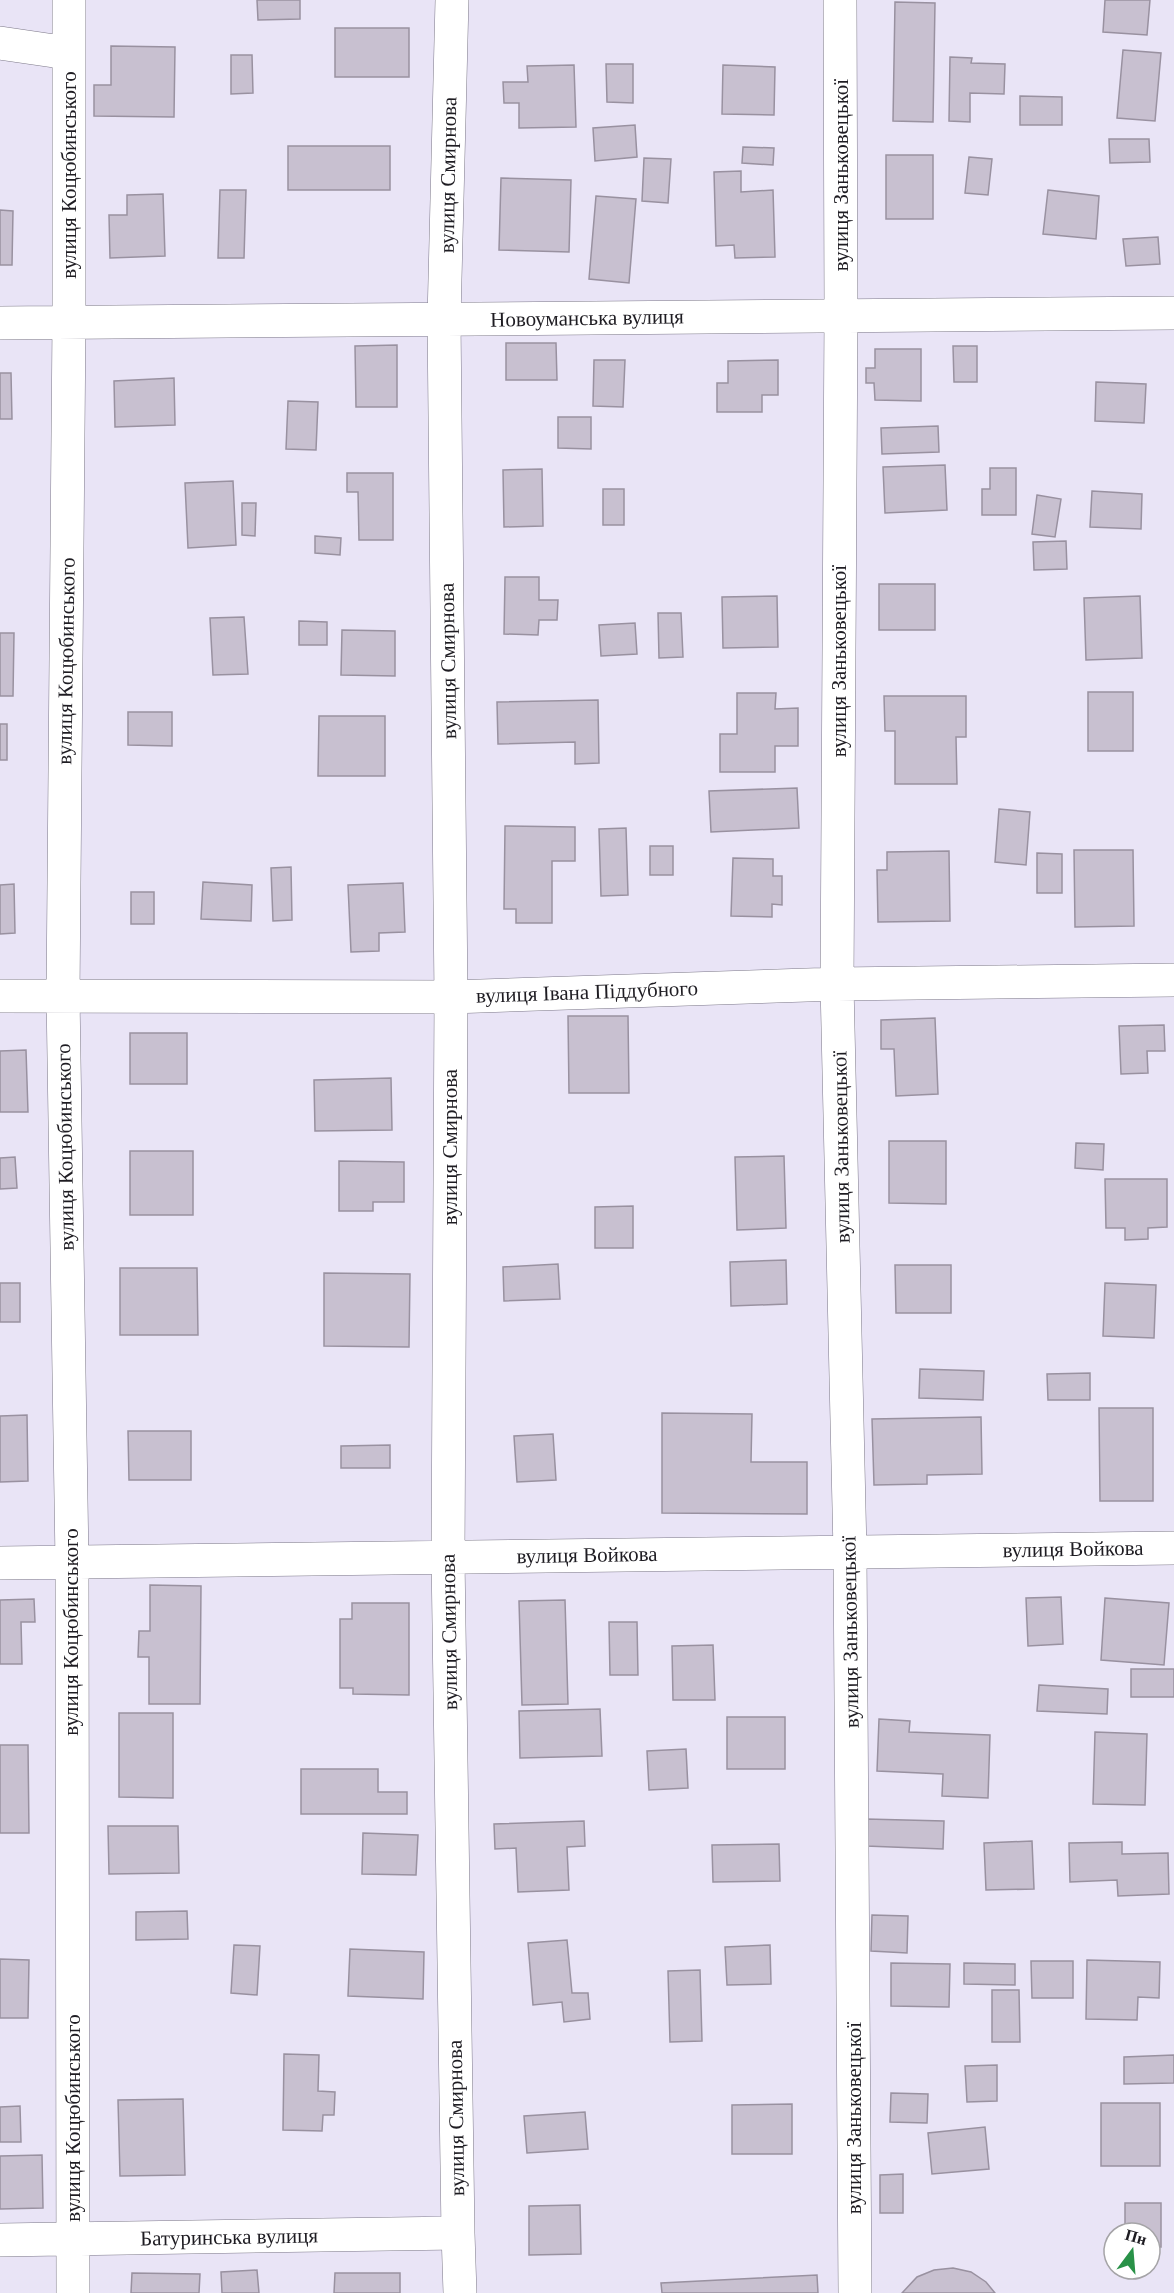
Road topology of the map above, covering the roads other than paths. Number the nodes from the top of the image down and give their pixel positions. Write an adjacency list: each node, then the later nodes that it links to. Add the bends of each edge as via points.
1 (69, 0): 5 (street, вулиця Коцюбинського)
2 (452, 0): 8 (street, вулиця Смирнова)
3 (840, 0): 7 (street, вулиця Заньковецької)
4 (0, 43): 5 (street)
5 (69, 53): 9 (street, вулиця Коцюбинського)
6 (1174, 312): 7 (street, Новоуманська вулиця)
7 (841, 315): 8 (street, Новоуманська вулиця); 12 (street, вулиця Заньковецької)
8 (444, 319): 9 (street, Новоуманська вулиця); 15 (street, вулиця Смирнова)
9 (69, 322): 10 (street, Новоуманська вулиця); 13 (street, вулиця Коцюбинського)
10 (0, 323)
11 (1174, 980): 12 (street, вулиця Івана Піддубного)
12 (837, 984): 15 (street, вулиця Івана Піддубного); 17 (street, вулиця Заньковецької)
13 (63, 995): 14 (street, вулиця Івана Піддубного); 15 (street, вулиця Івана Піддубного); 19 (street, вулиця Коцюбинського)
14 (0, 996)
15 (451, 997): 18 (street, вулиця Смирнова)
16 (1174, 1548): 17 (street, вулиця Войкова)
17 (850, 1552): 18 (street, вулиця Войкова); 26 (street, вулиця Заньковецької)
18 (448, 1557): 19 (street, вулиця Войкова); 21 (street, вулиця Смирнова)
19 (72, 1562): 20 (street, вулиця Войкова); 22 (street, вулиця Коцюбинського)
20 (0, 1563)
21 (458, 2233): 22 (street, Батуринська вулиця); 25 (street, вулиця Смирнова)
22 (73, 2239): 23 (street, Батуринська вулиця); 24 (street, вулиця Коцюбинського)
23 (0, 2240)
24 (73, 2293)
25 (460, 2293)
26 (855, 2293)

